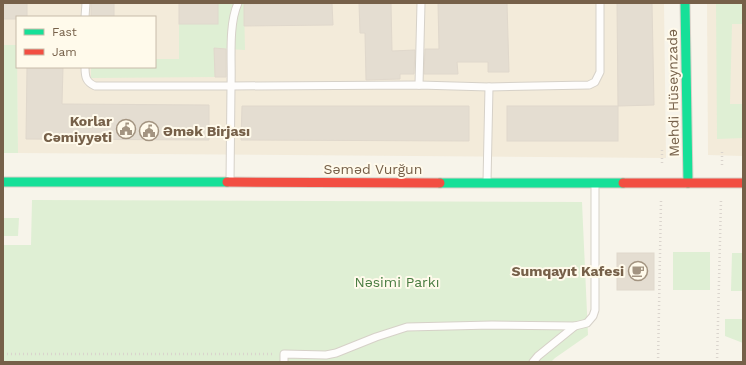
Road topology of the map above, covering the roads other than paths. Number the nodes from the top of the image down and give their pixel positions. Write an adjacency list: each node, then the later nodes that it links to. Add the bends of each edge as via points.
1 (86, 3): 6 (lane)
2 (238, 3): 9 (lane, via 232,24)
3 (422, 3): 8 (lane)
4 (600, 3): 10 (lane, via 600,72 595,82)
5 (686, 3): 13 (main road, Mehdi Hüseynzadə)
6 (86, 16)
7 (85, 68): 9 (lane, via 86,80 95,86)
8 (419, 85): 9 (lane); 10 (lane)
9 (231, 86): 12 (lane)
10 (489, 87): 14 (lane)
11 (3, 182): 12 (main road, Səməd Vurğun)
12 (230, 182): 14 (main road, Səməd Vurğun)
13 (688, 182): 15 (main road, Səməd Vurğun); 16 (main road, Səməd Vurğun)
14 (487, 183): 15 (main road, Səməd Vurğun)
15 (596, 183): 17 (lane, via 595,310 587,323)
16 (743, 183)
17 (575, 326): 18 (lane, via 407,327 376,336 336,353 284,354); 19 (lane)
18 (284, 362)
19 (533, 362)

